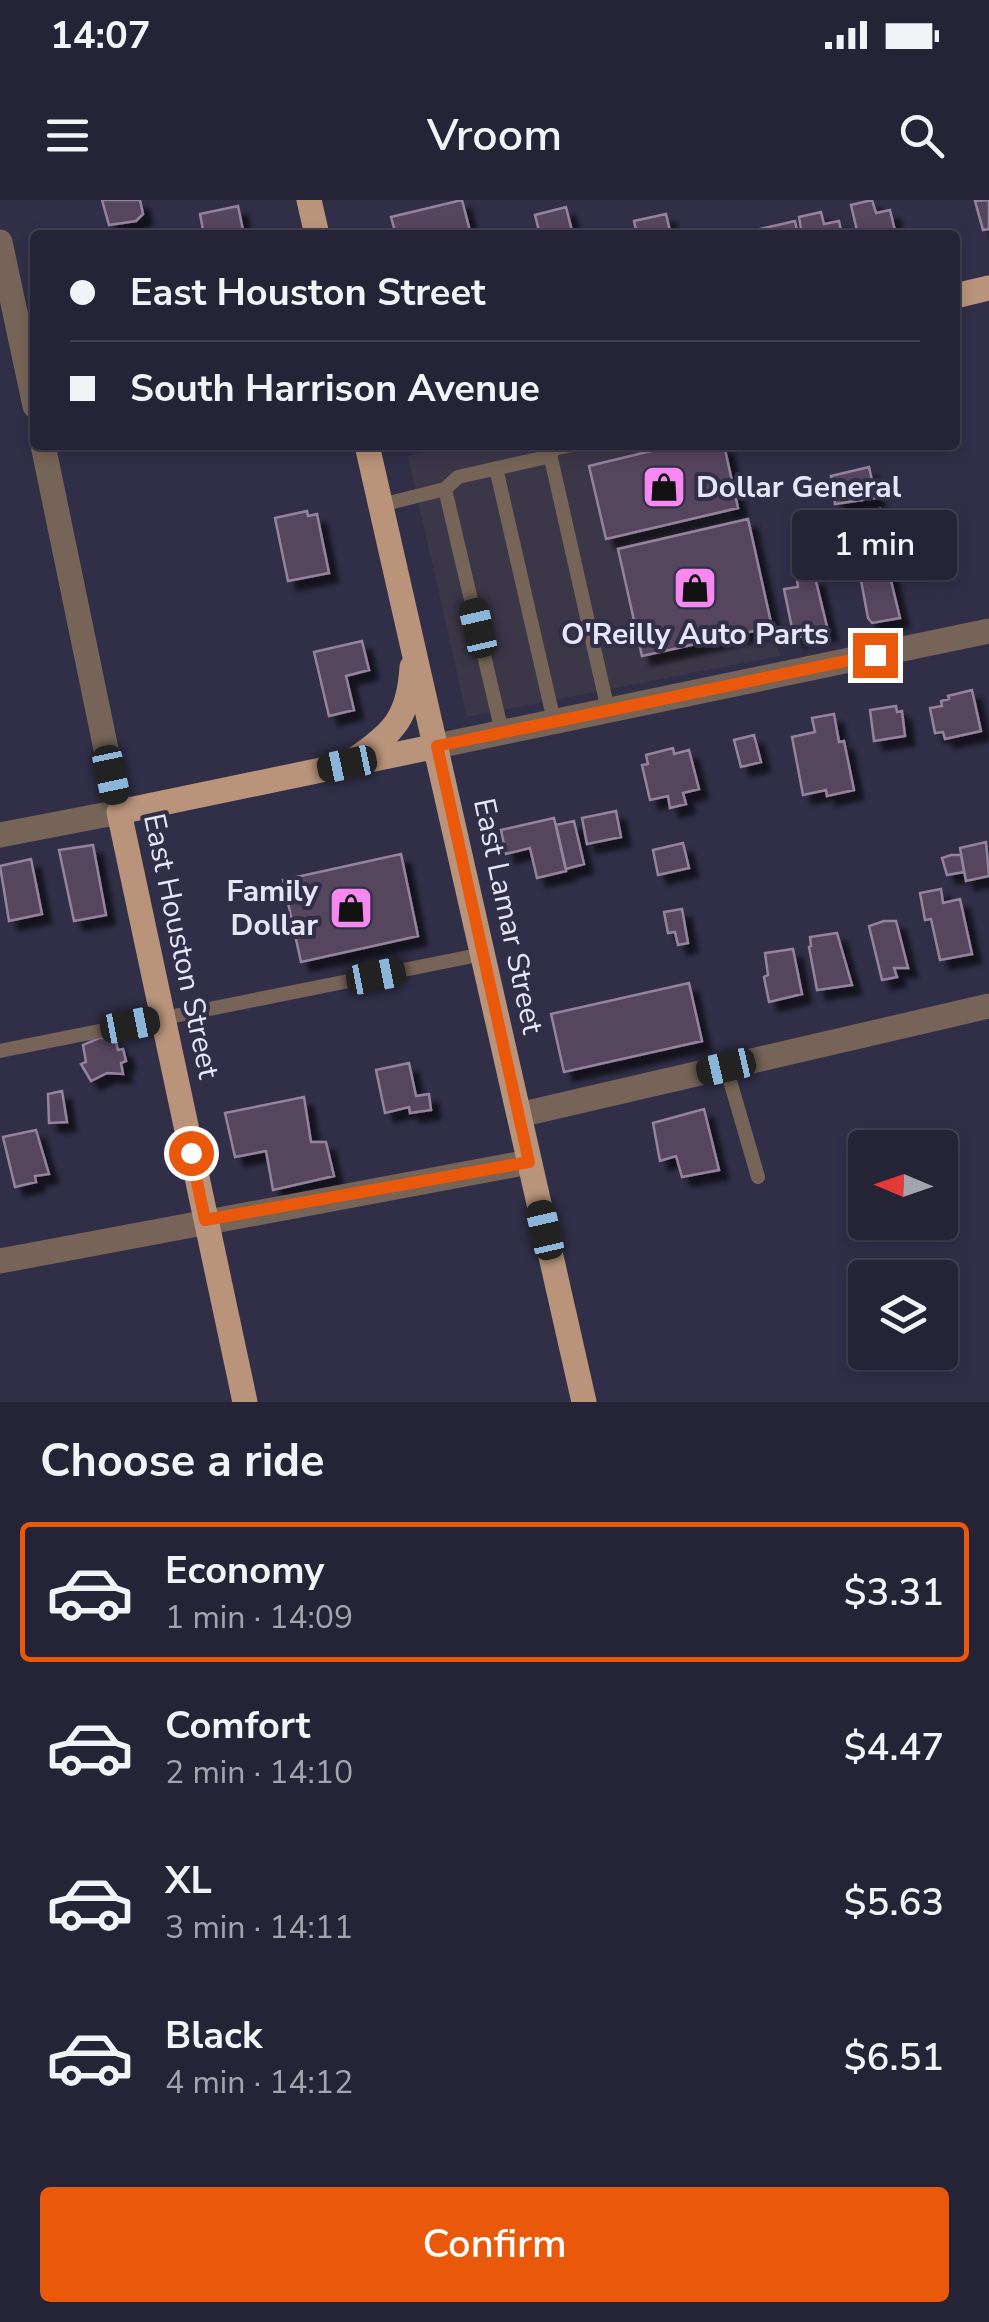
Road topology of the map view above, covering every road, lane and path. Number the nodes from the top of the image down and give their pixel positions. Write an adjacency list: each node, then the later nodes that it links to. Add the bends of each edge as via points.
1 (309, 200): 2 (main road)
2 (316, 230)
3 (0, 242): 6 (street)
4 (989, 288): 5 (main road)
5 (960, 295)
6 (19, 344): 7 (street)
7 (30, 387)
8 (44, 450): 21 (street, East Houston Street)
9 (368, 450): 13 (main road, East Lamar Street)
10 (549, 450): 11 (lane); 16 (lane)
11 (496, 468): 12 (lane, via 458,477); 17 (lane)
12 (445, 489): 13 (lane); 18 (lane)
13 (381, 504): 15 (main road, East Lamar Street)
14 (989, 632): 16 (street)
15 (413, 642): 19 (main road, East Lamar Street); 20 (main road, via 410,697 398,723)
16 (608, 710): 17 (street)
17 (554, 722): 18 (street)
18 (502, 732): 19 (street)
19 (437, 746): 20 (main road); 23 (main road, East Lamar Street)
20 (347, 764): 21 (main road)
21 (119, 812): 22 (street); 25 (main road, East Houston Street)
22 (0, 835)
23 (483, 954): 25 (lane); 28 (main road, East Lamar Street)
24 (989, 1006): 27 (street)
25 (162, 1018): 26 (lane); 31 (main road, East Houston Street)
26 (0, 1051)
27 (726, 1067): 28 (street); 30 (lane)
28 (518, 1115): 29 (main road, East Lamar Street)
29 (529, 1162): 31 (street); 34 (main road, East Lamar Street)
30 (758, 1177)
31 (205, 1220): 32 (street); 33 (main road, East Houston Street)
32 (0, 1260)
33 (245, 1402)
34 (584, 1402)

